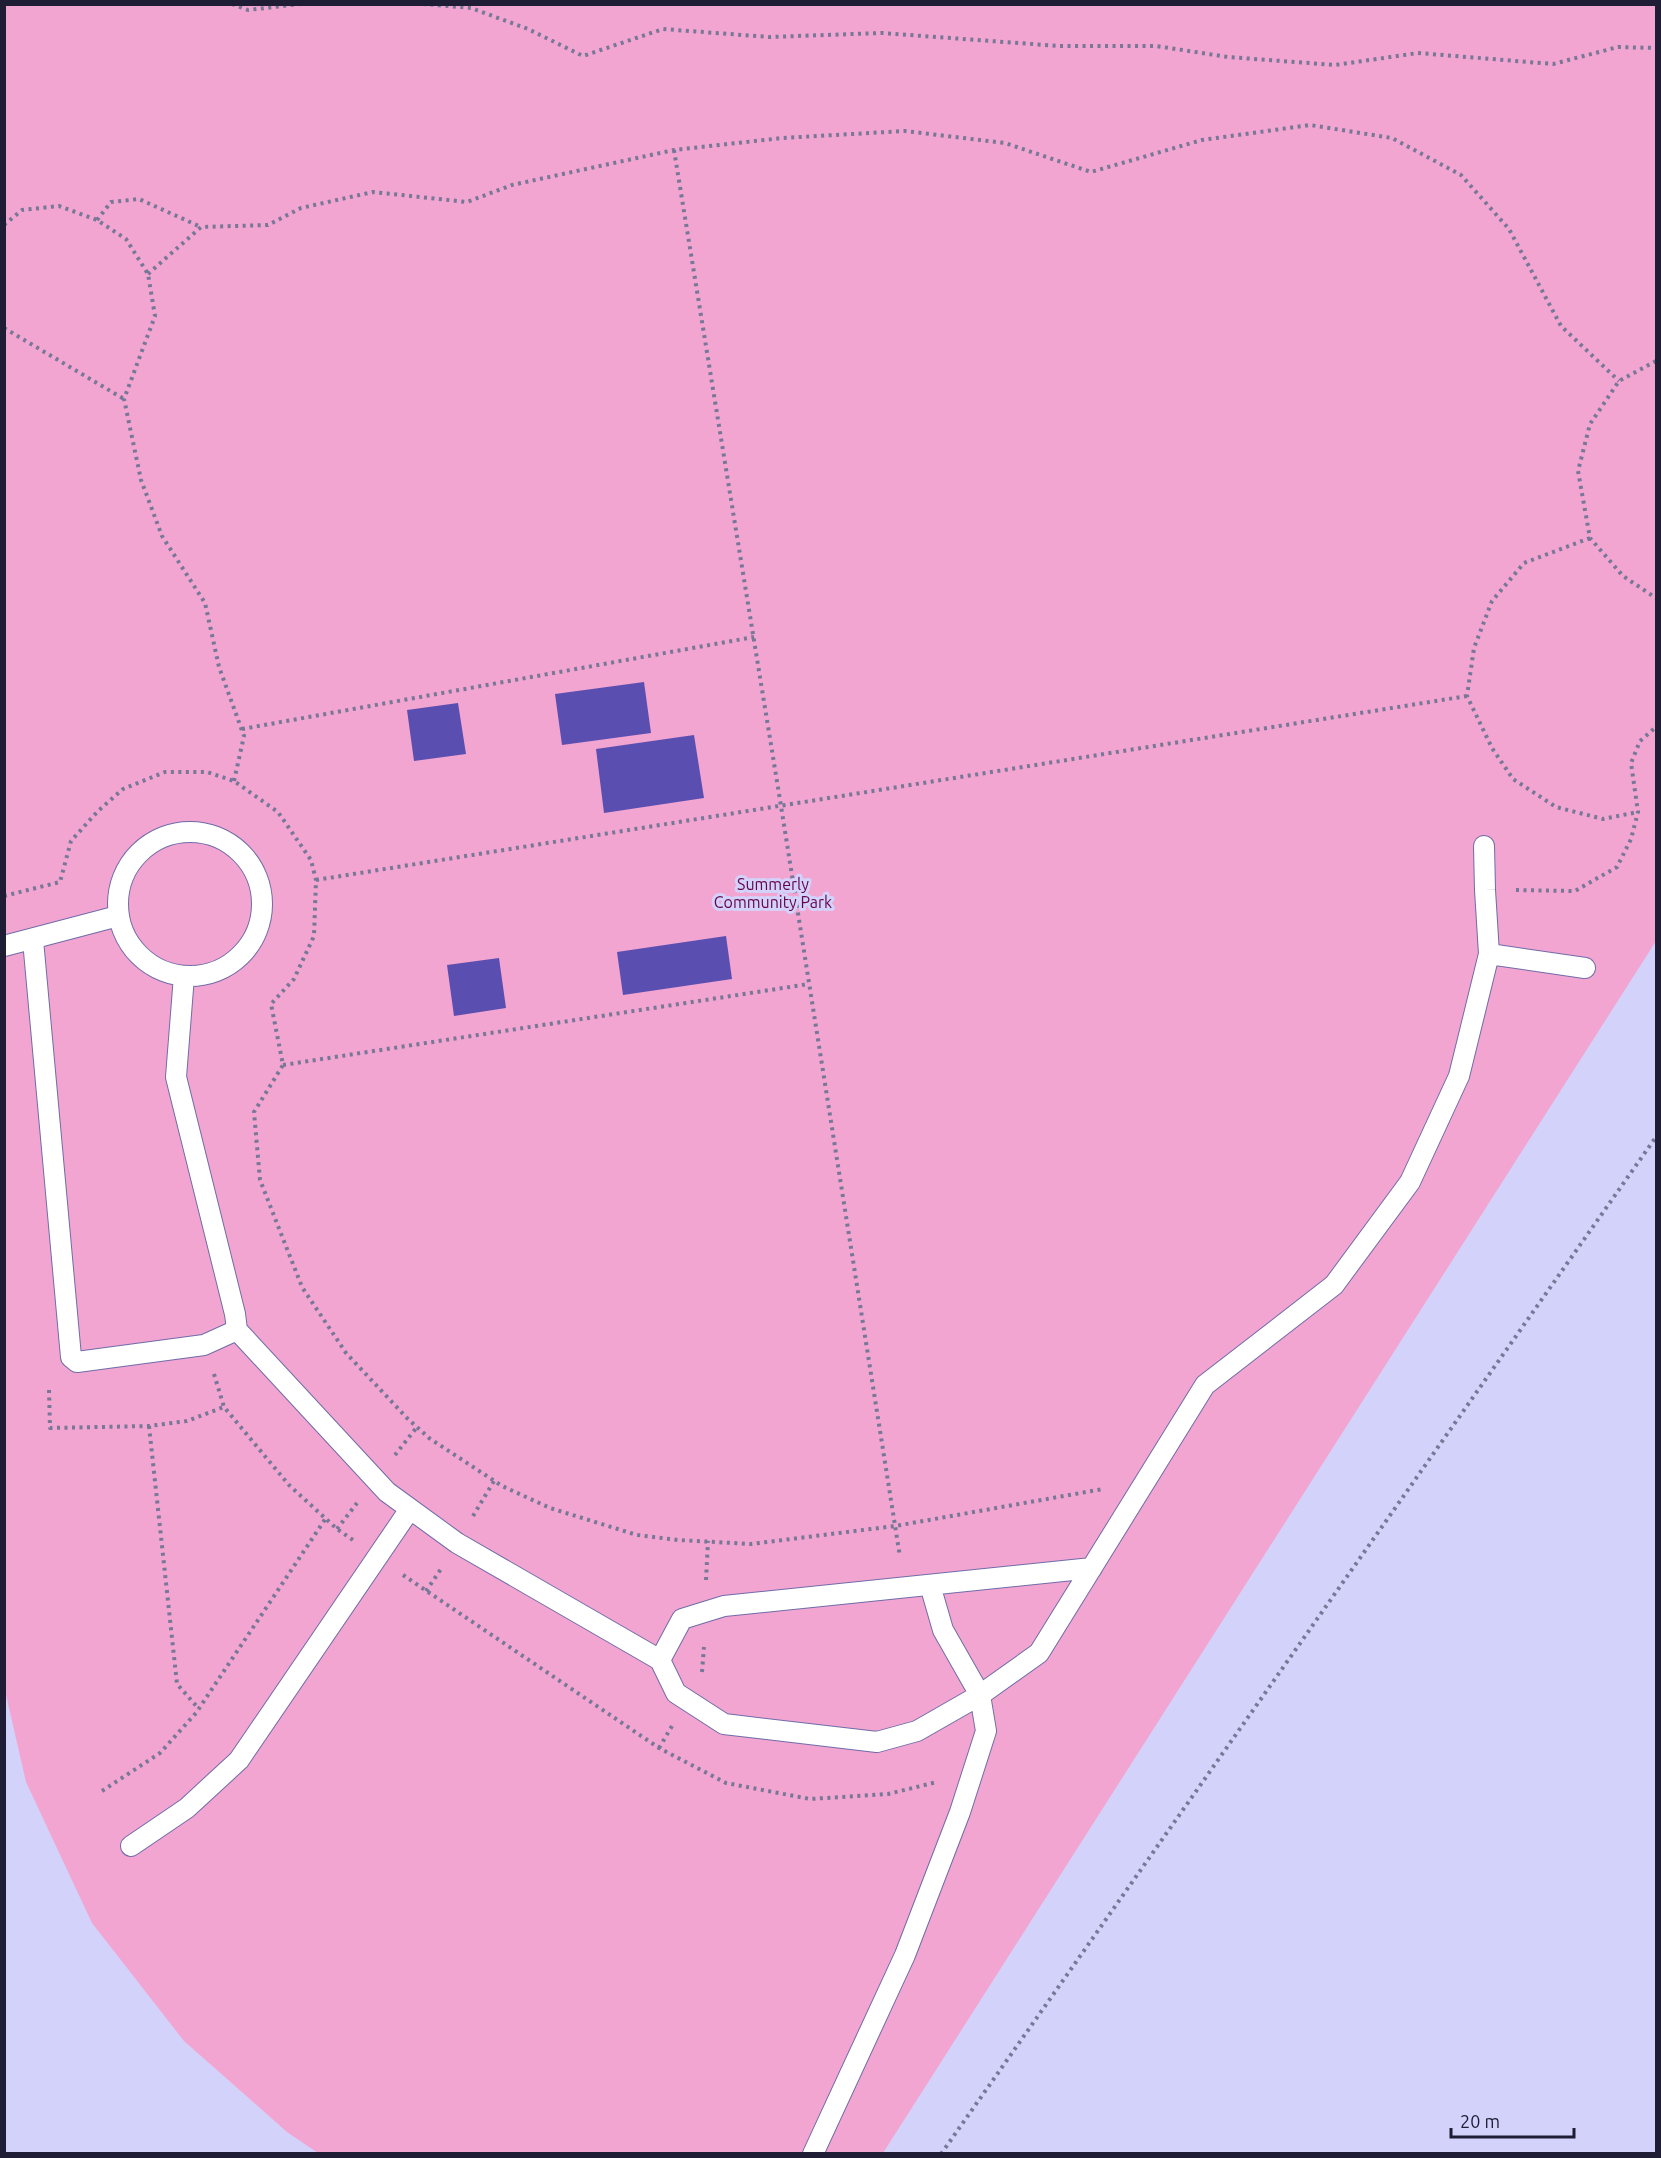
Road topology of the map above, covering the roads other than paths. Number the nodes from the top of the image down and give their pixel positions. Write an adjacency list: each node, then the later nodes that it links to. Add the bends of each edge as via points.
1 (1485, 846): 5 (lane)
2 (118, 916): 3 (lane); 7 (lane, via 126,939 141,958 161,971); 7 (lane, via 118,892 126,870 140,851 160,838 183,832 207,833 229,842 247,858 263,903 258,927 247,948 229,965 208,974)
3 (33, 940): 4 (lane); 8 (lane, via 70,1357 77,1362 204,1344)
4 (4, 946)
5 (1490, 954): 6 (lane); 10 (lane, via 1459,1076 1410,1182 1334,1285 1205,1385)
6 (1585, 968)
7 (184, 976): 8 (lane, via 176,1077)
8 (237, 1330): 9 (lane, via 387,1492)
9 (410, 1509): 12 (lane, via 457,1544); 14 (lane, via 239,1760 187,1808)
10 (1092, 1568): 11 (lane); 13 (lane, via 1039,1653)
11 (930, 1584): 12 (lane, via 724,1606 682,1619); 13 (lane, via 943,1630)
12 (660, 1660): 13 (lane, via 676,1694 724,1724 878,1742 917,1731)
13 (980, 1695): 15 (lane, via 986,1731 960,1812 905,1954)
14 (131, 1846)
15 (813, 2154)

